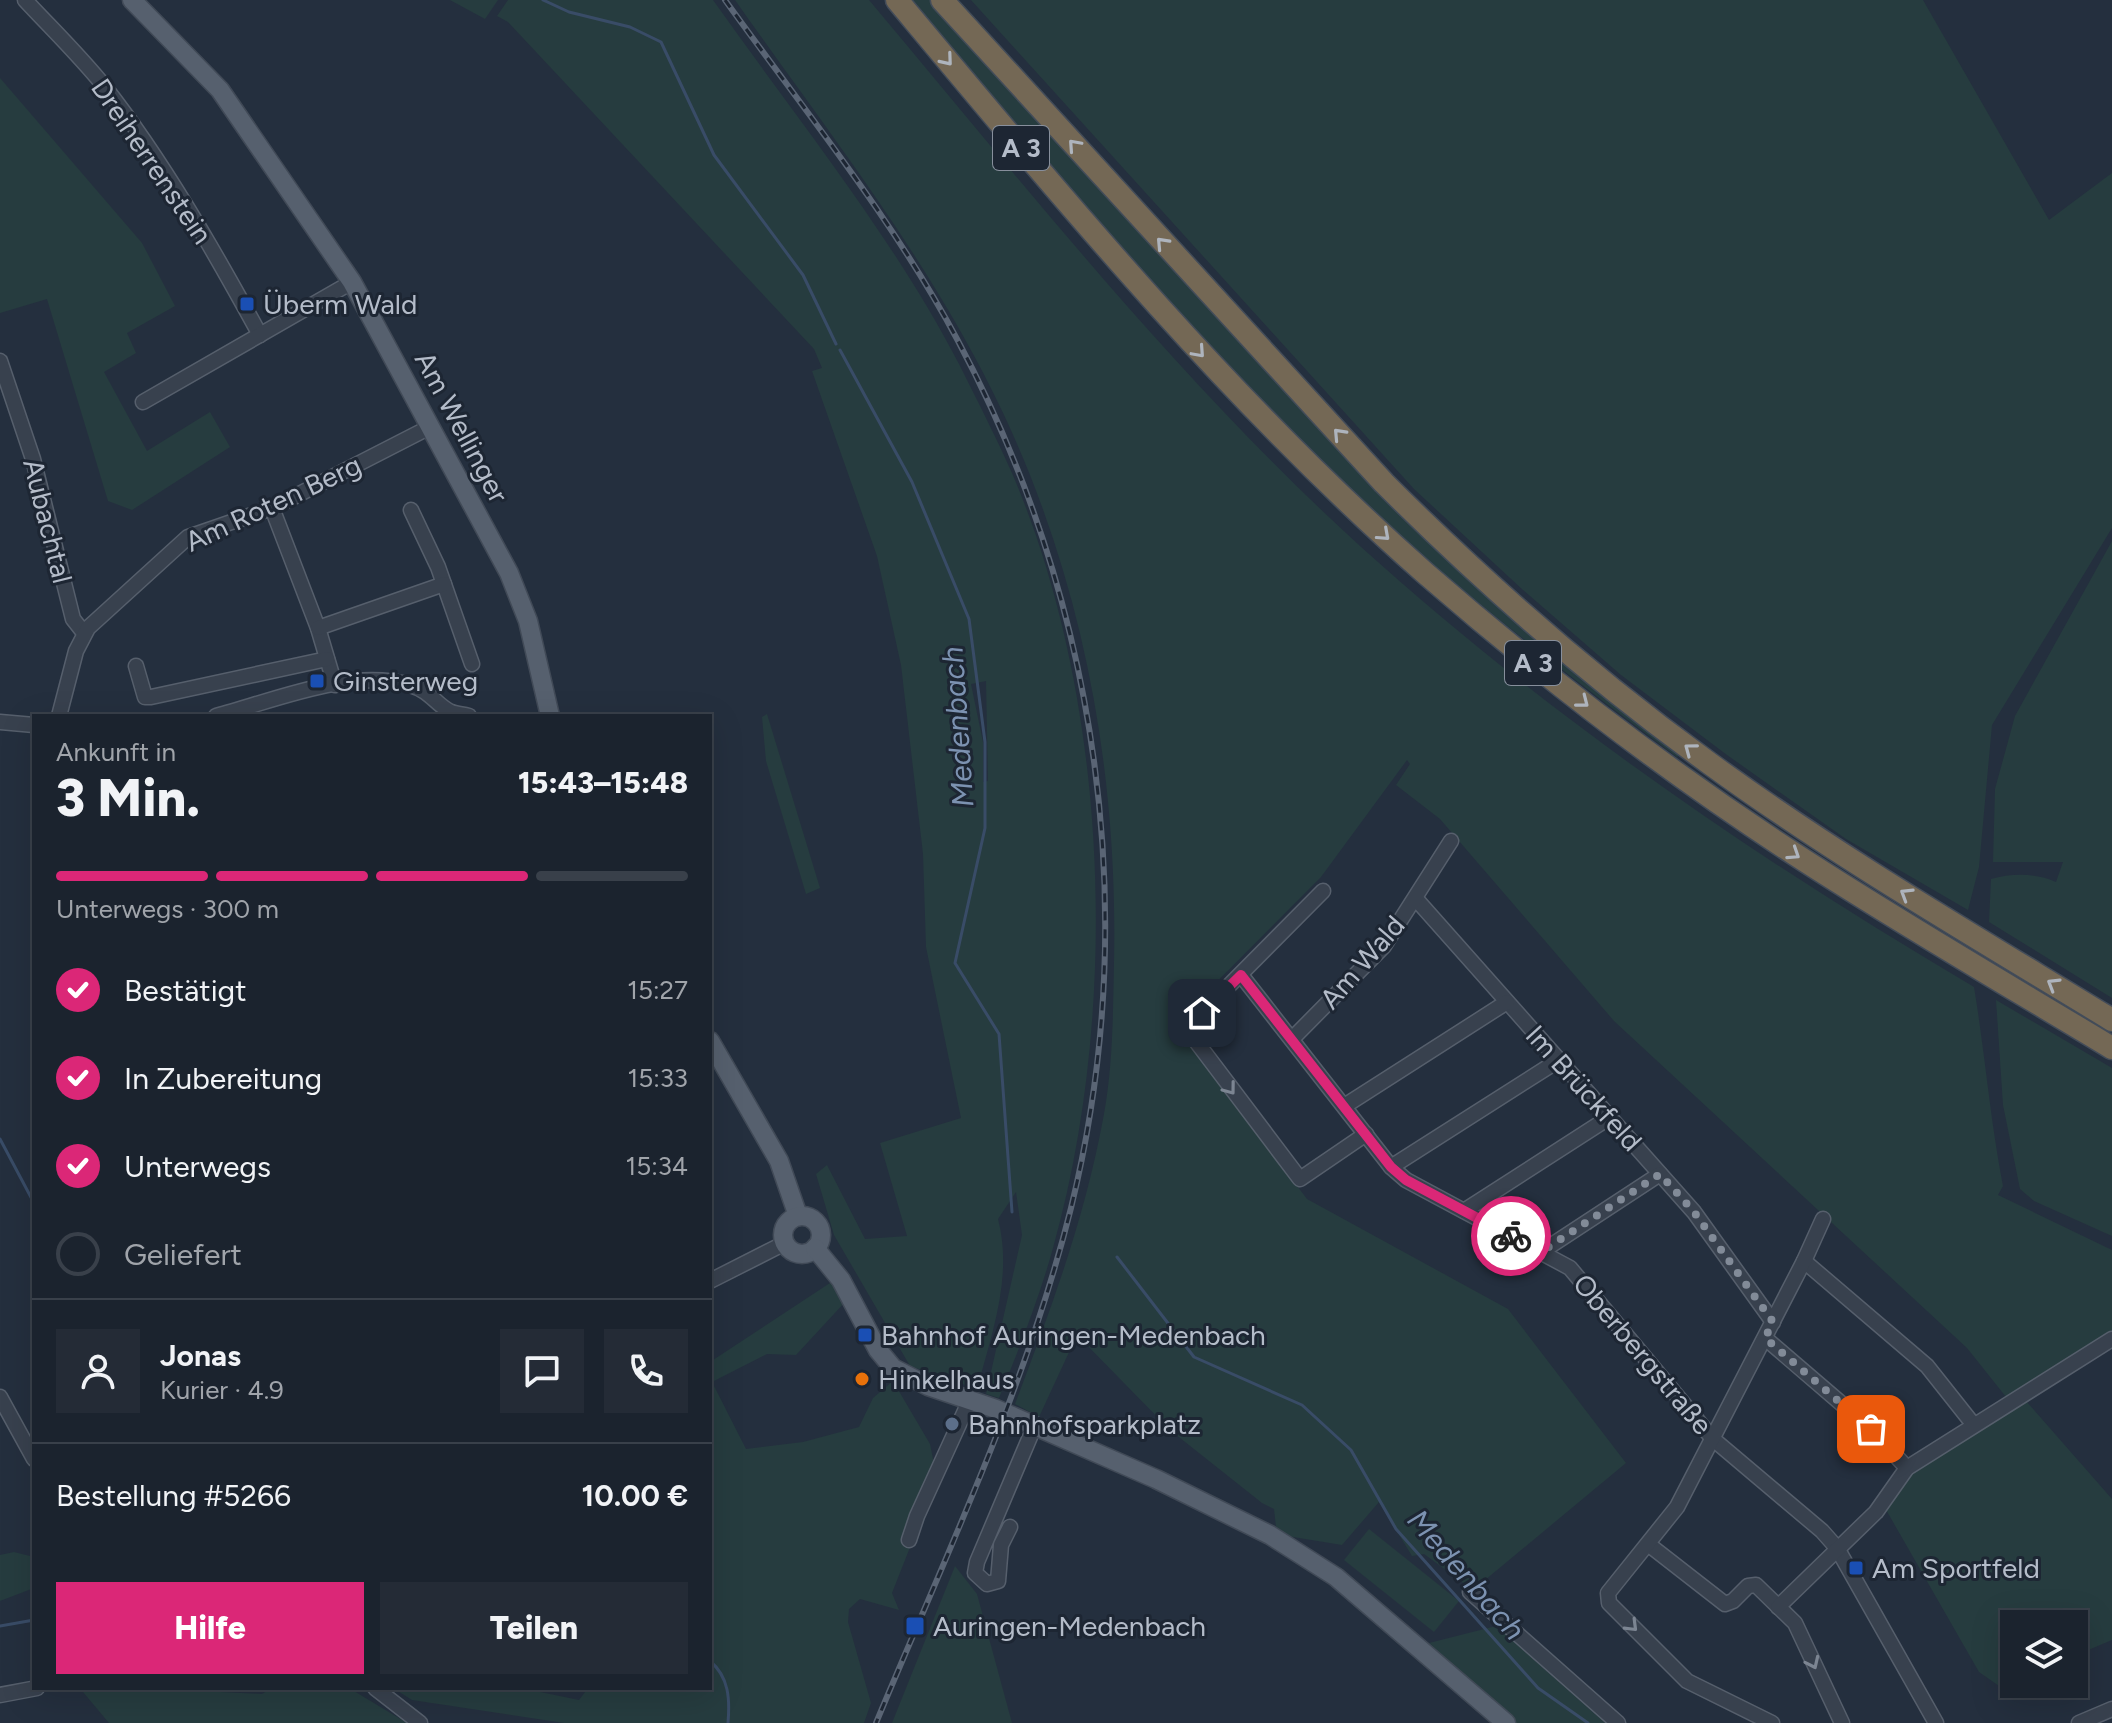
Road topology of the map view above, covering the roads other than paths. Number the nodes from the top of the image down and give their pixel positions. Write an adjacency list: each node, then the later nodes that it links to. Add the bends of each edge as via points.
1 (25, 0): 6 (street, Dreiherrenstein, via 122,111 205,237)
2 (132, 0): 5 (main road, Am Wellinger, via 220,90)
3 (897, 0): 33 (highway, A 3, one-way to 33, via 1107,251 1217,373 1425,573 1541,670 1699,789 1794,854)
4 (942, 0): 30 (highway, A 3, one-way to 4, via 1807,832 1607,685 1450,548 1321,416)
5 (352, 282): 6 (street); 9 (main road, Am Wellinger)
6 (260, 335): 8 (street)
7 (0, 361): 14 (street, Aubachtal, via 33,459 70,607)
8 (143, 402)
9 (430, 427): 10 (street, Am Roten Berg); 22 (main road, Am Wellinger, via 509,573 528,621)
10 (272, 508): 13 (street); 14 (street, Am Roten Berg, via 188,537)
11 (411, 510): 12 (street)
12 (444, 584): 13 (street); 16 (street)
13 (318, 628): 15 (street)
14 (84, 633): 19 (street, Am Roten Berg)
15 (327, 659): 17 (street, via 151,697 145,697); 18 (street)
16 (472, 664)
17 (136, 666)
18 (335, 685): 20 (street); 21 (street, via 373,680 413,685 428,692)
19 (60, 714)
20 (224, 714)
21 (448, 714)
22 (550, 714)
23 (0, 722): 24 (street)
24 (32, 725)
25 (1451, 841): 27 (street, Am Wald)
26 (1323, 891): 28 (street)
27 (1416, 899): 29 (street, Im Brückfeld); 31 (street, Am Wald, via 1384,946)
28 (1241, 975): 31 (street, Oberbergstraße); 37 (street, one-way to 37, via 1189,1032 1281,1156 1300,1179)
29 (1507, 1002): 34 (street, Im Brückfeld); 35 (street)
30 (2112, 1020)
31 (1293, 1038): 35 (street, Oberbergstraße)
32 (712, 1044): 41 (main road, via 779,1161)
33 (2112, 1048)
34 (1559, 1060): 36 (street, Im Brückfeld); 38 (street)
35 (1346, 1105): 37 (street, Oberbergstraße)
36 (1610, 1117): 39 (street, Im Brückfeld); 40 (street)
37 (1366, 1134): 38 (street, Oberbergstraße)
38 (1391, 1167): 40 (street, Oberbergstraße)
39 (1660, 1174): 45 (street); 48 (street, Im Brückfeld)
40 (1464, 1211): 45 (street, Oberbergstraße)
41 (798, 1216): 43 (main road, via 784,1226); 44 (main road, via 808,1216 819,1226)
42 (1823, 1219): 46 (street)
43 (785, 1243): 44 (main road, via 799,1253); 47 (street)
44 (815, 1248): 52 (main road, via 841,1280 893,1368)
45 (1541, 1252): 55 (street, Oberbergstraße, via 1580,1276)
46 (1804, 1261): 48 (street); 53 (street, via 1927,1366)
47 (712, 1280)
48 (1773, 1322): 49 (street)
49 (1765, 1338): 55 (street); 57 (street, via 1871,1429)
50 (2112, 1339): 53 (street)
51 (0, 1397): 56 (street)
52 (970, 1400): 54 (main road); 59 (street)
53 (1973, 1424): 57 (street)
54 (1035, 1425): 58 (street, via 977,1562 978,1577 987,1584 1003,1579 1001,1545); 69 (main road, via 1156,1479 1308,1557)
55 (1713, 1439): 60 (street, via 1677,1507); 61 (street, Oberbergstraße)
56 (32, 1455)
57 (1907, 1468): 61 (street, via 1876,1512)
58 (1010, 1527)
59 (909, 1540)
60 (1648, 1544): 63 (street, via 1725,1604 1756,1585); 71 (street, one-way to 71, via 1608,1593 1609,1603 1687,1681)
61 (1837, 1548): 63 (street); 73 (street, Oberbergstraße)
62 (1470, 1592): 70 (street)
63 (1778, 1607): 72 (street, one-way to 72, via 1795,1623)
64 (32, 1689): 66 (street)
65 (378, 1690): 68 (street)
66 (0, 1695)
67 (2112, 1709): 74 (street)
68 (420, 1723)
69 (1506, 1723)
70 (1618, 1723)
71 (1772, 1723)
72 (1842, 1723)
73 (1936, 1723)
74 (2079, 1723)

